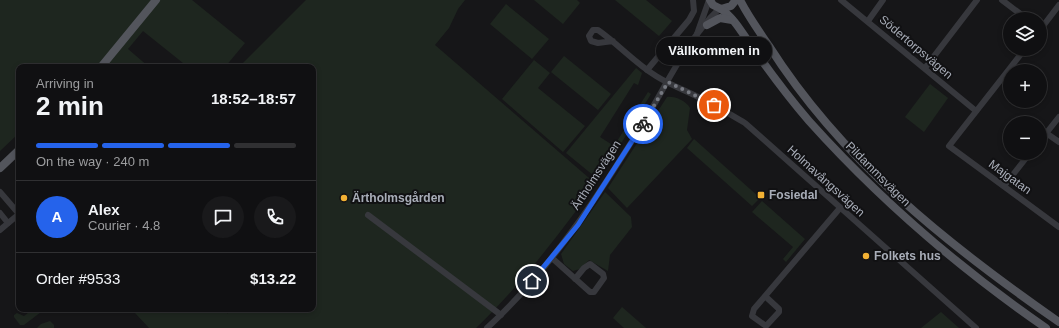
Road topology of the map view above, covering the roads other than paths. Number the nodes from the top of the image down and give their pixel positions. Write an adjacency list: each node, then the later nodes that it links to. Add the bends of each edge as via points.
1 (156, 0): 20 (main road)
2 (693, 0): 22 (street, via 694,11 690,20)
3 (709, 0): 11 (main road, Ärtholmsvägen); 17 (street, Ärtholmsvägen)
4 (736, 0): 11 (main road, Ärtholmsvägen, via 731,6)
5 (740, 0): 46 (main road, Pildammsvägen, via 795,85 838,138 881,182 981,266)
6 (841, 0): 15 (street, Södertorpsvägen)
7 (883, 0): 15 (street)
8 (977, 0): 21 (street)
9 (1002, 0): 12 (street)
10 (1059, 5): 13 (street)
11 (720, 9): 14 (main road, Pildammsvägen); 16 (street, Ärtholmsvägen)
12 (1018, 12)
13 (1047, 20)
14 (733, 21): 16 (main road, via 720,18); 49 (main road, Pildammsvägen, via 808,120 902,215 974,275)
15 (868, 21): 21 (street, Södertorpsvägen)
16 (707, 24): 17 (street, Ärtholmsvägen)
17 (696, 36): 23 (street, Ärtholmsvägen)
18 (613, 41): 22 (street, Holmavångsvägen)
19 (1019, 56): 24 (street)
20 (103, 64)
21 (925, 68): 24 (street, Södertorpsvägen)
22 (647, 70): 23 (street, Holmavångsvägen)
23 (668, 82): 34 (street, Holmavångsvägen, via 745,123); 42 (street, Ärtholmsvägen, via 596,199)
24 (976, 111): 32 (street, Majgatan, via 949,146)
25 (1059, 117): 26 (street)
26 (1047, 132)
27 (1047, 134): 28 (street)
28 (1059, 142)
29 (16, 153): 31 (main road)
30 (1024, 160): 32 (street)
31 (0, 168)
32 (1004, 186): 40 (street, Majgatan)
33 (0, 192): 35 (street)
34 (840, 208): 44 (street); 48 (street, Holmavångsvägen)
35 (16, 211)
36 (0, 214): 39 (street)
37 (368, 215): 45 (street)
38 (16, 216): 39 (street)
39 (8, 223): 41 (street)
40 (1059, 227)
41 (0, 230)
42 (552, 258): 43 (street); 45 (street, Ärtholmsvägen)
43 (575, 279): 43 (street, via 592,293 604,278 603,274 590,264)
44 (764, 296): 44 (street, via 752,312 752,316 766,326 779,309)
45 (501, 315): 47 (street, Ärtholmsvägen)
46 (1059, 322)
47 (487, 328)
48 (976, 328)
49 (1046, 328)

